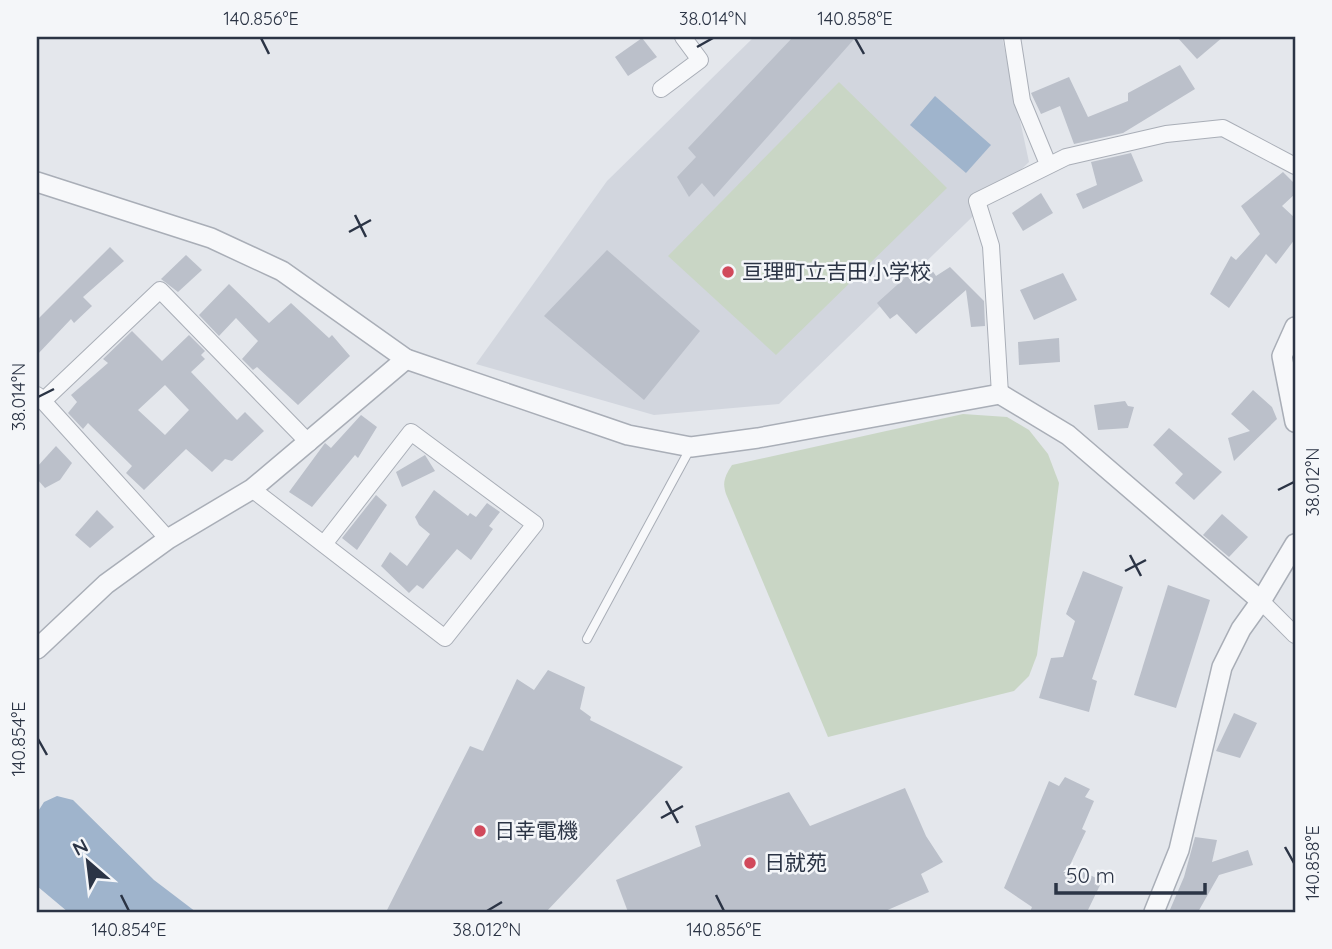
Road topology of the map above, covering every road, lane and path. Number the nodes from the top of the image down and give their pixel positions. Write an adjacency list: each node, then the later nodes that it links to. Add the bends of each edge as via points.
1 (683, 37): 3 (street, via 700,60)
2 (1012, 37): 4 (street, via 1022,100)
3 (661, 89)
4 (1048, 164): 5 (street, via 1166,134 1223,128); 9 (street, via 977,201 991,246)
5 (1295, 166)
6 (37, 181): 8 (street, via 211,238 282,271)
7 (1295, 327): 11 (street, via 1282,356)
8 (405, 359): 12 (street); 13 (street, via 628,435)
9 (1000, 394): 13 (street); 18 (street, via 1068,435)
10 (40, 398): 12 (street, via 160,290); 15 (street)
11 (1295, 422)
12 (309, 443): 14 (street)
13 (691, 447): 20 (lane)
14 (251, 489): 15 (street); 16 (street)
15 (168, 539): 21 (street, via 106,584)
16 (324, 544): 16 (street, via 445,638 535,524 411,432)
17 (1295, 544): 18 (street)
18 (1261, 601): 19 (street); 22 (street, via 1223,667 1179,850)
19 (1295, 635)
20 (587, 639)
21 (37, 649)
22 (1154, 912)

